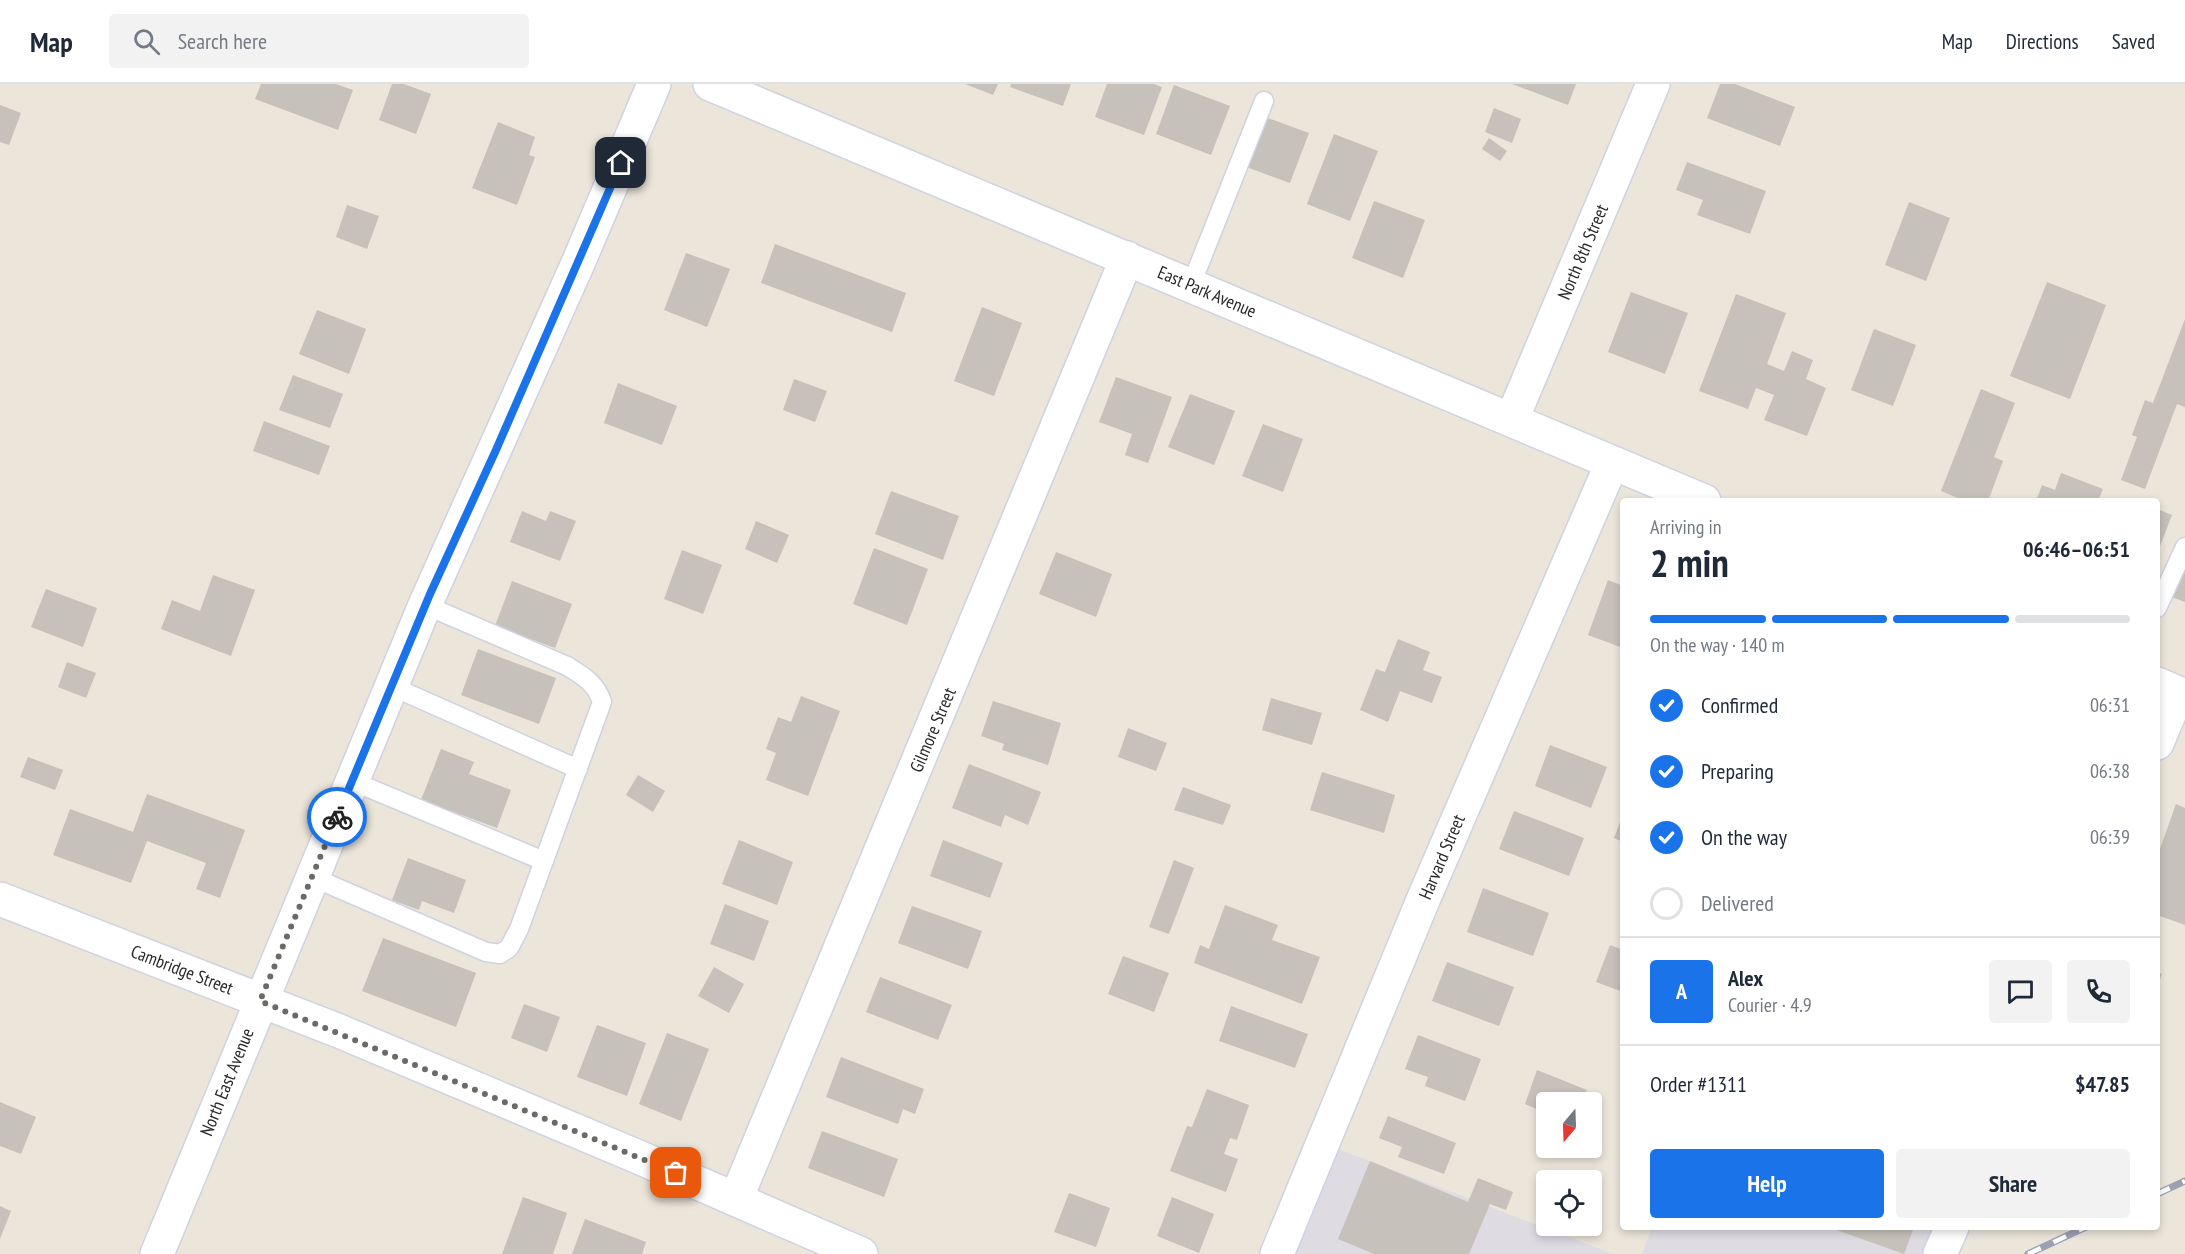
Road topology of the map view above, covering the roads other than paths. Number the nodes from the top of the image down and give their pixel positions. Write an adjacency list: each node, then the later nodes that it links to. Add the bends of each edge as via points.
1 (654, 84): 12 (street, North East Avenue)
2 (710, 84): 5 (street, East Park Avenue)
3 (1653, 84): 7 (street, North 8th Street)
4 (1264, 101): 6 (lane)
5 (1127, 258): 6 (street, East Park Avenue); 22 (street, Gilmore Street)
6 (1191, 285): 7 (street, East Park Avenue)
7 (1512, 419): 8 (street, East Park Avenue)
8 (1612, 463): 9 (street, East Park Avenue); 26 (street, Harvard Street, via 1423,900)
9 (1697, 498)
10 (2185, 547): 11 (lane)
11 (2160, 601)
12 (425, 605): 13 (street, North East Avenue); 16 (lane, via 567,666 598,690 602,702)
13 (392, 686): 16 (lane); 17 (street, North East Avenue)
14 (2173, 691): 15 (street)
15 (2160, 733)
16 (578, 769): 18 (lane)
17 (352, 781): 18 (lane); 19 (street, North East Avenue)
18 (544, 861): 19 (lane, via 519,929 509,948 500,954 486,952)
19 (312, 877): 21 (street, North East Avenue)
20 (0, 899): 21 (street, Cambridge Street)
21 (260, 1001): 22 (street, Cambridge Street); 24 (street, North East Avenue)
22 (736, 1199): 25 (street, Cambridge Street)
23 (1951, 1230): 27 (street)
24 (157, 1254)
25 (861, 1254)
26 (1277, 1254)
27 (1940, 1254)

